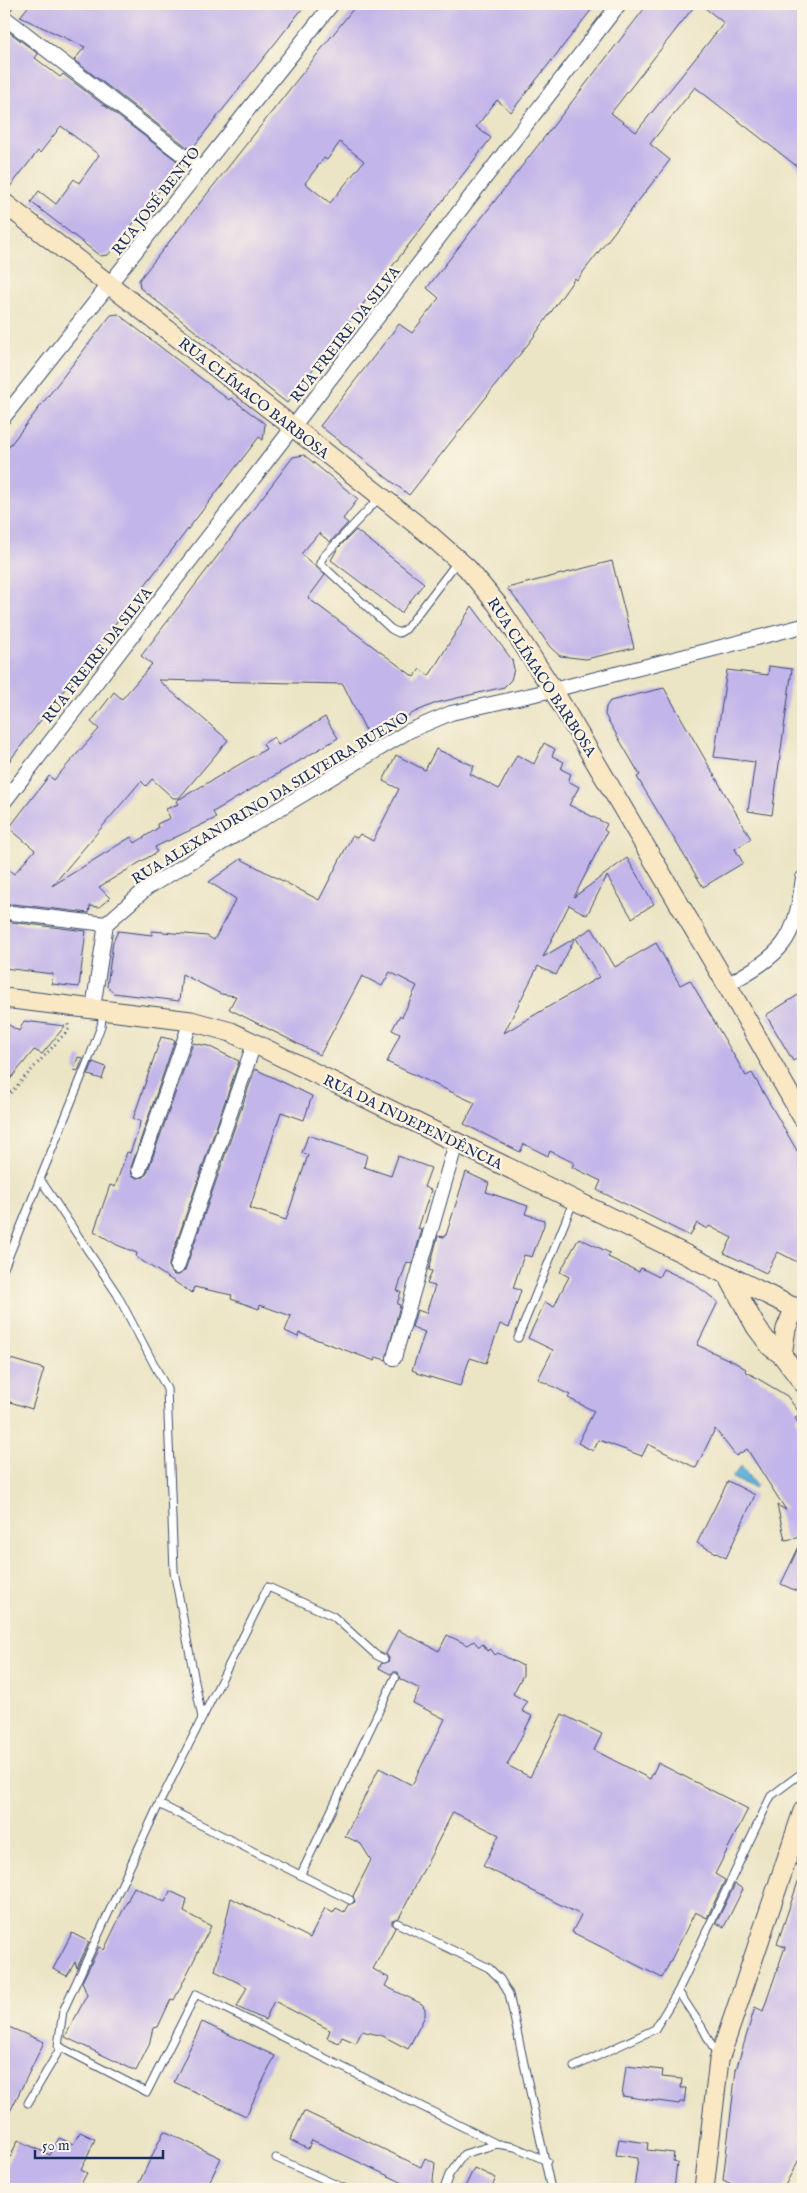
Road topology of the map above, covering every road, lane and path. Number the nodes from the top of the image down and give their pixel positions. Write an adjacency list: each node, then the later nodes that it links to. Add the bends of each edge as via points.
1 (332, 4): 4 (street, RUA JOSÉ BENTO)
2 (620, 4): 8 (street, RUA FREIRE DA SILVA)
3 (4, 16): 4 (street)
4 (201, 169): 6 (street, RUA JOSÉ BENTO)
5 (4, 203): 6 (main road, RUA CLÍMACO BARBOSA)
6 (109, 286): 7 (street, RUA JOSÉ BENTO); 8 (main road, RUA CLÍMACO BARBOSA)
7 (4, 417)
8 (293, 427): 9 (main road, RUA CLÍMACO BARBOSA); 13 (street, RUA FREIRE DA SILVA)
9 (380, 497): 10 (main road, RUA CLÍMACO BARBOSA); 10 (lane, via 320,563 391,629 399,633 406,629)
10 (458, 560): 12 (main road, RUA CLÍMACO BARBOSA, via 498,604)
11 (803, 626): 12 (street, RUA ALEXANDRINO DA SILVEIRA BUENO)
12 (553, 690): 16 (street, RUA ALEXANDRINO DA SILVEIRA BUENO, via 451,714 409,731 147,888); 17 (main road, RUA CLÍMACO BARBOSA)
13 (4, 802)
14 (803, 878): 17 (street, via 793,930 782,948)
15 (12, 913): 16 (street)
16 (106, 924): 20 (street)
17 (727, 985): 24 (main road, RUA CLÍMACO BARBOSA)
18 (4, 998): 19 (main road, RUA DA INDEPENDÊNCIA)
19 (61, 1005): 20 (main road, RUA DA INDEPENDÊNCIA); 23 (path, via 69,1030)
20 (98, 1009): 21 (main road, RUA DA INDEPENDÊNCIA); 27 (lane, via 102,1026)
21 (191, 1021): 22 (main road, RUA DA INDEPENDÊNCIA, via 231,1032); 26 (street)
22 (254, 1044): 25 (main road, RUA DA INDEPENDÊNCIA); 29 (street)
23 (4, 1100)
24 (803, 1118)
25 (456, 1143): 28 (main road, RUA DA INDEPENDÊNCIA); 35 (street)
26 (139, 1170)
27 (40, 1179): 30 (lane); 39 (lane, via 117,1294 167,1389 174,1572)
28 (574, 1200): 31 (main road, RUA DA INDEPENDÊNCIA); 33 (lane)
29 (177, 1267)
30 (4, 1268)
31 (727, 1274): 32 (main road, RUA DA INDEPENDÊNCIA); 34 (main road, via 756,1327)
32 (799, 1309): 34 (main road, via 786,1329)
33 (518, 1338)
34 (782, 1355): 36 (main road)
35 (394, 1358)
36 (803, 1383)
37 (384, 1659): 39 (lane, via 334,1616 268,1587)
38 (395, 1677): 43 (lane)
39 (202, 1719): 41 (lane)
40 (803, 1772): 46 (lane, via 772,1796)
41 (159, 1804): 43 (lane); 47 (lane, via 63,2011 58,2034 58,2046)
42 (803, 1811): 48 (main road)
43 (301, 1874): 44 (lane)
44 (350, 1900)
45 (397, 1923): 53 (lane, via 489,1968 500,1979 509,1994)
46 (678, 1991): 48 (lane); 49 (lane, via 655,2029)
47 (61, 2047): 50 (lane); 51 (lane, via 147,2092 196,1994)
48 (719, 2060): 57 (main road)
49 (574, 2067)
50 (28, 2103)
51 (497, 2144): 53 (lane, via 515,2147); 55 (lane, via 464,2154)
52 (276, 2158): 54 (lane)
53 (547, 2161): 56 (lane)
54 (346, 2189)
55 (444, 2189)
56 (551, 2189)
57 (704, 2189)

